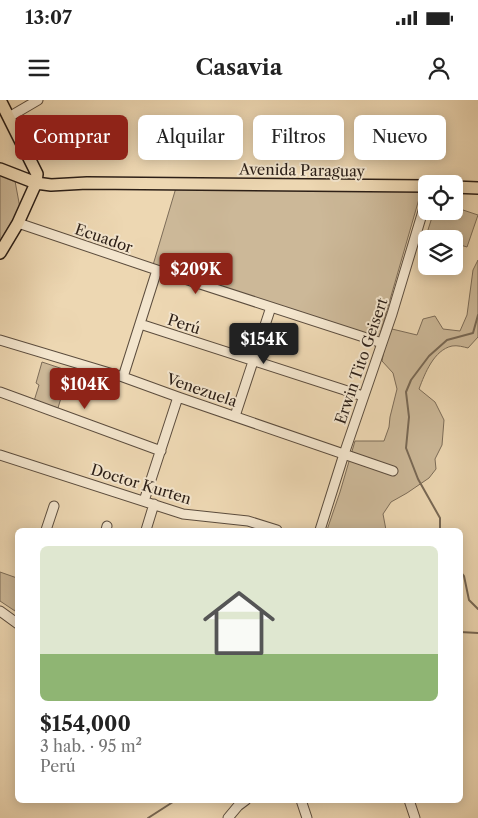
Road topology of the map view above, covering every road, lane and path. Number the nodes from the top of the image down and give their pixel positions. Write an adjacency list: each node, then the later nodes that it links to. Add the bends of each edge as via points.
1 (0, 100): 3 (main road)
2 (38, 100): 3 (street)
3 (9, 117): 5 (main road, via 37,174)
4 (0, 168): 5 (main road, Avenida Paraguay)
5 (36, 183): 6 (main road, Avenida Paraguay); 10 (main road)
6 (418, 186)
7 (463, 187): 8 (main road)
8 (478, 188)
9 (420, 220): 16 (street, Erwin Tito Geisert)
10 (18, 223): 11 (main road); 12 (street, Ecuador)
11 (0, 253)
12 (157, 270): 13 (street, Ecuador); 14 (street)
13 (271, 308): 16 (street, Ecuador); 17 (street)
14 (140, 324): 17 (street, Perú); 18 (street)
15 (0, 340): 18 (street, Venezuela)
16 (382, 343): 20 (street, Erwin Tito Geisert)
17 (253, 361): 20 (street, Perú); 22 (street)
18 (123, 376): 21 (street, Venezuela)
19 (0, 392): 23 (street)
20 (363, 396): 24 (street, Erwin Tito Geisert)
21 (178, 397): 22 (street, Venezuela); 23 (street)
22 (235, 416): 24 (street, Venezuela)
23 (161, 451): 27 (street)
24 (344, 454): 26 (street, Venezuela); 33 (street, Erwin Tito Geisert)
25 (0, 455): 27 (street, Doctor Kurten)
26 (393, 471)
27 (144, 501): 28 (street, Doctor Kurten)
28 (154, 504): 31 (street); 32 (street, Doctor Kurten, via 183,514 248,521)
29 (54, 506): 30 (street)
30 (47, 528)
31 (147, 528)
32 (271, 528)
33 (321, 528)
34 (0, 611): 35 (street)
35 (15, 622)
36 (242, 803): 39 (street)
37 (302, 803): 40 (street)
38 (410, 803): 41 (street)
39 (228, 818)
40 (307, 818)
41 (415, 818)

